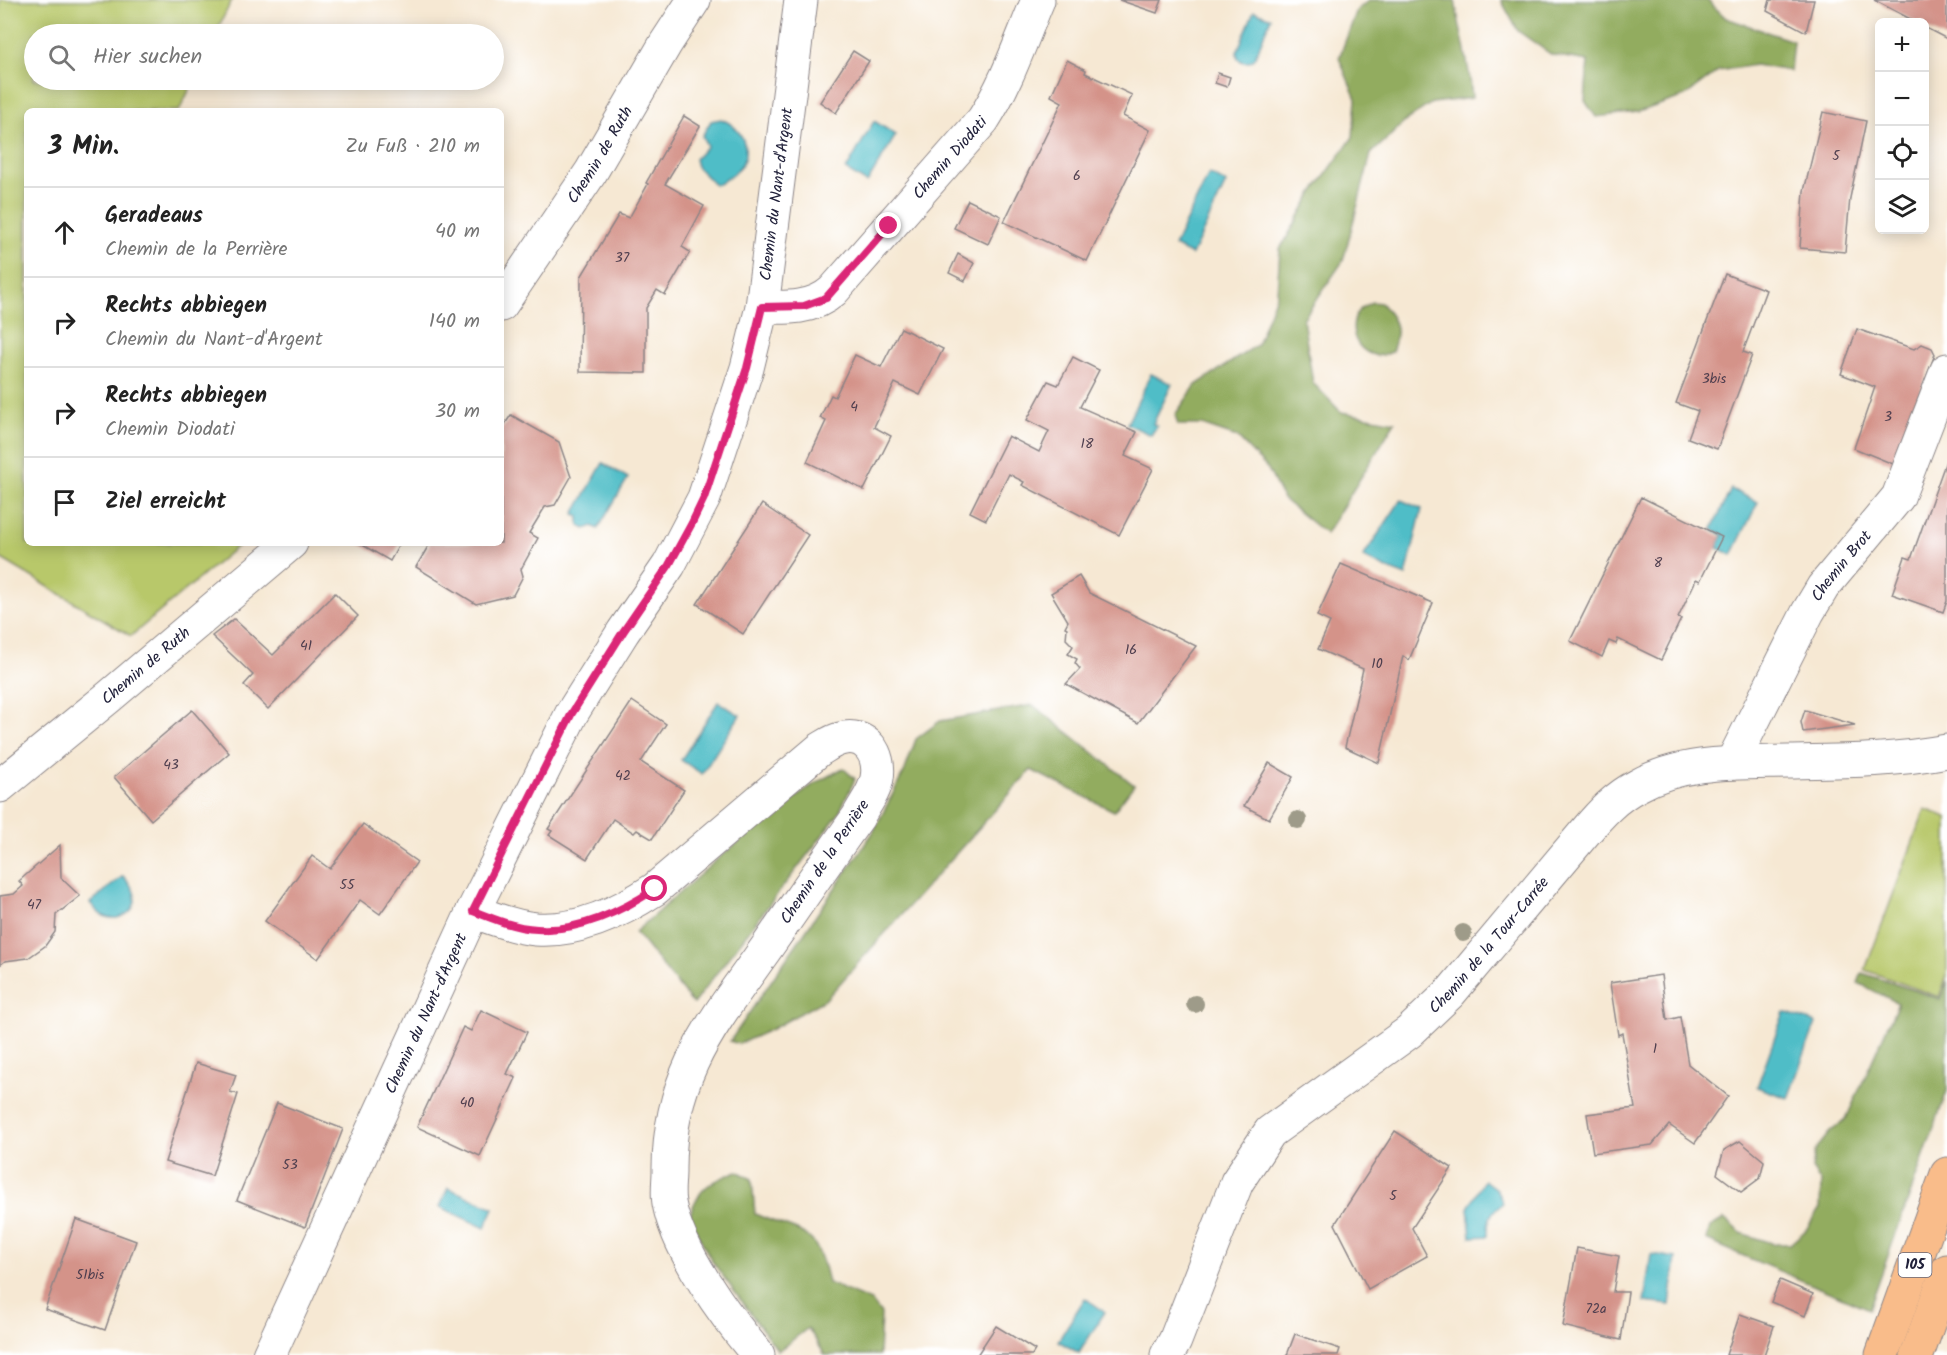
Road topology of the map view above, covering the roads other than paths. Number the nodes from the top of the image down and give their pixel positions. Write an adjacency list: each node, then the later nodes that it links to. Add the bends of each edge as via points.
1 (694, 0): 4 (street, Chemin de Ruth, via 591,172)
2 (801, 0): 5 (street, Chemin du Nant-d'Argent)
3 (1038, 0): 5 (street, Chemin Diodati, via 1006,78 983,120 833,291 804,306)
4 (504, 301)
5 (762, 307): 11 (street, Chemin du Nant-d'Argent, via 747,368 700,506 669,565 572,713)
6 (1947, 370): 9 (street, Chemin Brot, via 1898,498 1818,595)
7 (287, 546): 10 (street, Chemin de Ruth)
8 (1947, 751): 9 (street, Chemin de la Tour-Carrée, via 1868,760)
9 (1732, 763): 16 (street, Chemin de la Tour-Carrée, via 1678,769 1639,784 1614,801 1450,993 1409,1032 1270,1132 1237,1182)
10 (0, 786)
11 (473, 911): 14 (street, Chemin du Nant-d'Argent); 15 (street, Chemin de la Perrière, via 537,929 561,928 618,911 655,889 832,741 858,738 872,747 877,760 875,786 717,1018 692,1059 673,1115 669,1201 674,1220 702,1279)
12 (1947, 1174): 17 (main road, 105)
13 (1947, 1271): 18 (main road, 105)
14 (269, 1355)
15 (758, 1355)
16 (1167, 1355)
17 (1882, 1355)
18 (1917, 1355)

